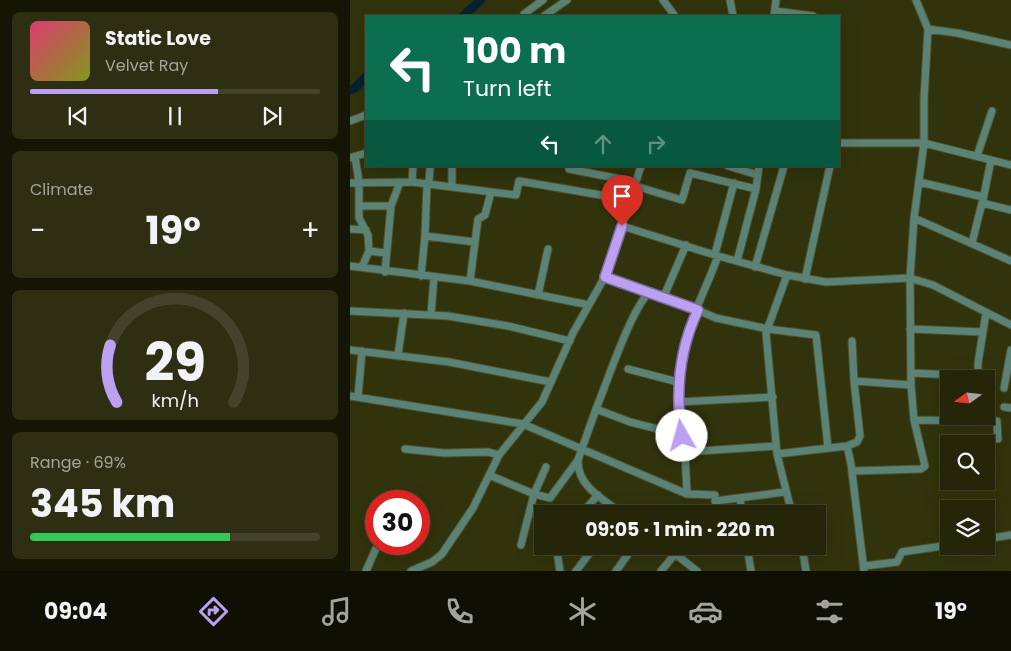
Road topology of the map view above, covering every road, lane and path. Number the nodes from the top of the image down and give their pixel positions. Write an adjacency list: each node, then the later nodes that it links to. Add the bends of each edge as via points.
1 (543, 0): 8 (street)
2 (567, 0): 9 (street)
3 (663, 0): 10 (street)
4 (730, 0): 11 (street)
5 (776, 0): 7 (street)
6 (916, 0): 13 (street)
7 (774, 13): 12 (street)
8 (526, 15)
9 (545, 15)
10 (674, 15)
11 (733, 15)
12 (800, 15)
13 (928, 29): 14 (street, via 957,32); 19 (street)
14 (1011, 45)
15 (992, 110): 21 (street)
16 (365, 115): 17 (street)
17 (350, 121)
18 (840, 143): 19 (street)
19 (924, 143): 21 (street); 38 (street)
20 (365, 153): 22 (street)
21 (977, 156): 23 (street)
22 (352, 157): 35 (street)
23 (991, 160): 24 (street); 47 (street)
24 (1011, 165)
25 (413, 167): 37 (street)
26 (430, 167): 41 (street)
27 (452, 167): 43 (street)
28 (641, 167): 42 (street)
29 (731, 167): 34 (street)
30 (759, 167): 34 (street)
31 (784, 167): 68 (street)
32 (830, 167): 75 (street)
33 (569, 169): 42 (street)
34 (758, 175): 44 (street)
35 (359, 182): 36 (street); 39 (street); 48 (street)
36 (400, 182): 37 (street); 49 (street)
37 (412, 182): 41 (street)
38 (919, 182): 47 (street); 52 (street)
39 (350, 183)
40 (734, 183): 42 (street, via 690,173 682,200); 44 (street); 63 (street)
41 (428, 184): 43 (street); 56 (street)
42 (635, 184): 46 (street)
43 (452, 186): 45 (street)
44 (756, 188): 64 (street)
45 (491, 192): 46 (street, via 516,195 519,181); 57 (street, via 485,215 478,219)
46 (630, 200): 53 (street)
47 (983, 200): 51 (street); 58 (street)
48 (359, 206): 49 (street); 50 (street); 55 (street, via 360,223)
49 (391, 206): 62 (street)
50 (350, 208)
51 (1011, 210)
52 (914, 218): 58 (street); 74 (street)
53 (622, 226): 59 (street); 73 (street)
54 (350, 229): 55 (street)
55 (366, 230): 61 (street)
56 (425, 236): 57 (street); 71 (street)
57 (475, 242): 76 (street)
58 (972, 243): 65 (street)
59 (686, 246): 63 (street); 79 (street)
60 (548, 249): 78 (street)
61 (369, 251): 62 (street); 67 (street)
62 (386, 253): 69 (street)
63 (717, 255): 64 (street); 81 (street)
64 (737, 261): 68 (street)
65 (1011, 261)
66 (350, 266): 67 (street)
67 (362, 267): 69 (street)
68 (755, 267): 70 (street)
69 (385, 272): 71 (street)
70 (787, 275): 75 (street); 87 (street)
71 (421, 276): 72 (street)
72 (434, 277): 76 (street); 84 (street)
73 (605, 277): 77 (street); 80 (street)
74 (910, 278): 75 (street, via 826,282); 85 (street, via 933,285); 88 (street)
75 (806, 279)
76 (470, 281): 78 (street)
77 (649, 293): 79 (street); 108 (street, via 621,345)
78 (538, 295): 80 (street)
79 (664, 296): 81 (street)
80 (589, 305): 90 (street)
81 (698, 310): 87 (street, via 716,318); 102 (street, via 688,331)
82 (350, 311): 83 (street)
83 (404, 313): 84 (street); 95 (street)
84 (431, 314): 90 (street, via 508,326)
85 (986, 314): 86 (street); 89 (street)
86 (1011, 325)
87 (768, 329): 106 (street, via 768,368); 116 (street, via 816,335)
88 (910, 329): 89 (street); 98 (street)
89 (983, 332): 97 (street)
90 (570, 341): 101 (street)
91 (852, 341): 100 (street)
92 (350, 350): 94 (street)
93 (1011, 350): 104 (street)
94 (362, 351): 95 (street); 105 (street)
95 (398, 355): 101 (street)
96 (628, 368): 102 (street)
97 (979, 370)
98 (911, 373): 99 (street); 103 (street)
99 (940, 375)
100 (854, 381): 103 (street); 115 (street, via 860,436 857,442)
101 (551, 382): 112 (street, via 542,402)
102 (678, 382): 107 (street)
103 (911, 386): 110 (street)
104 (1004, 388)
105 (354, 396): 112 (street)
106 (773, 397): 107 (street); 119 (street)
107 (678, 402): 113 (street)
108 (596, 409): 113 (street); 118 (street)
109 (940, 419): 110 (street)
110 (914, 420): 124 (street, via 925,466 921,469)
111 (995, 421): 114 (street)
112 (522, 424): 118 (street); 121 (street)
113 (682, 436): 120 (street)
114 (998, 439)
115 (847, 446): 116 (street); 124 (street)
116 (828, 448): 119 (street)
117 (405, 449): 121 (street)
118 (582, 449): 122 (street); 128 (street)
119 (777, 450): 120 (street); 126 (street)
120 (685, 452): 128 (street)
121 (499, 455): 125 (street)
122 (578, 460): 127 (street, via 550,498); 129 (street, via 581,478)
123 (546, 467): 127 (street)
124 (852, 471): 147 (street)
125 (489, 475): 127 (street); 149 (street, via 473,508 442,554)
126 (785, 492): 130 (street); 134 (street)
127 (534, 494): 137 (street)
128 (687, 494): 130 (street)
129 (598, 495): 131 (street); 132 (street)
130 (740, 498): 133 (street)
131 (589, 505)
132 (611, 505)
133 (741, 505)
134 (789, 505)
135 (1011, 535): 136 (street)
136 (995, 538)
137 (521, 545)
138 (940, 546): 147 (street, via 902,552 897,562)
139 (373, 555): 148 (street)
140 (557, 555): 150 (street)
141 (588, 555): 151 (street)
142 (628, 555): 152 (street)
143 (674, 555): 153 (street)
144 (676, 555): 154 (street)
145 (748, 555): 155 (street)
146 (803, 555): 156 (street)
147 (864, 569)
148 (366, 571)
149 (411, 571)
150 (560, 571)
151 (576, 571)
152 (616, 571)
153 (661, 571)
154 (697, 571)
155 (751, 571)
156 (806, 571)

